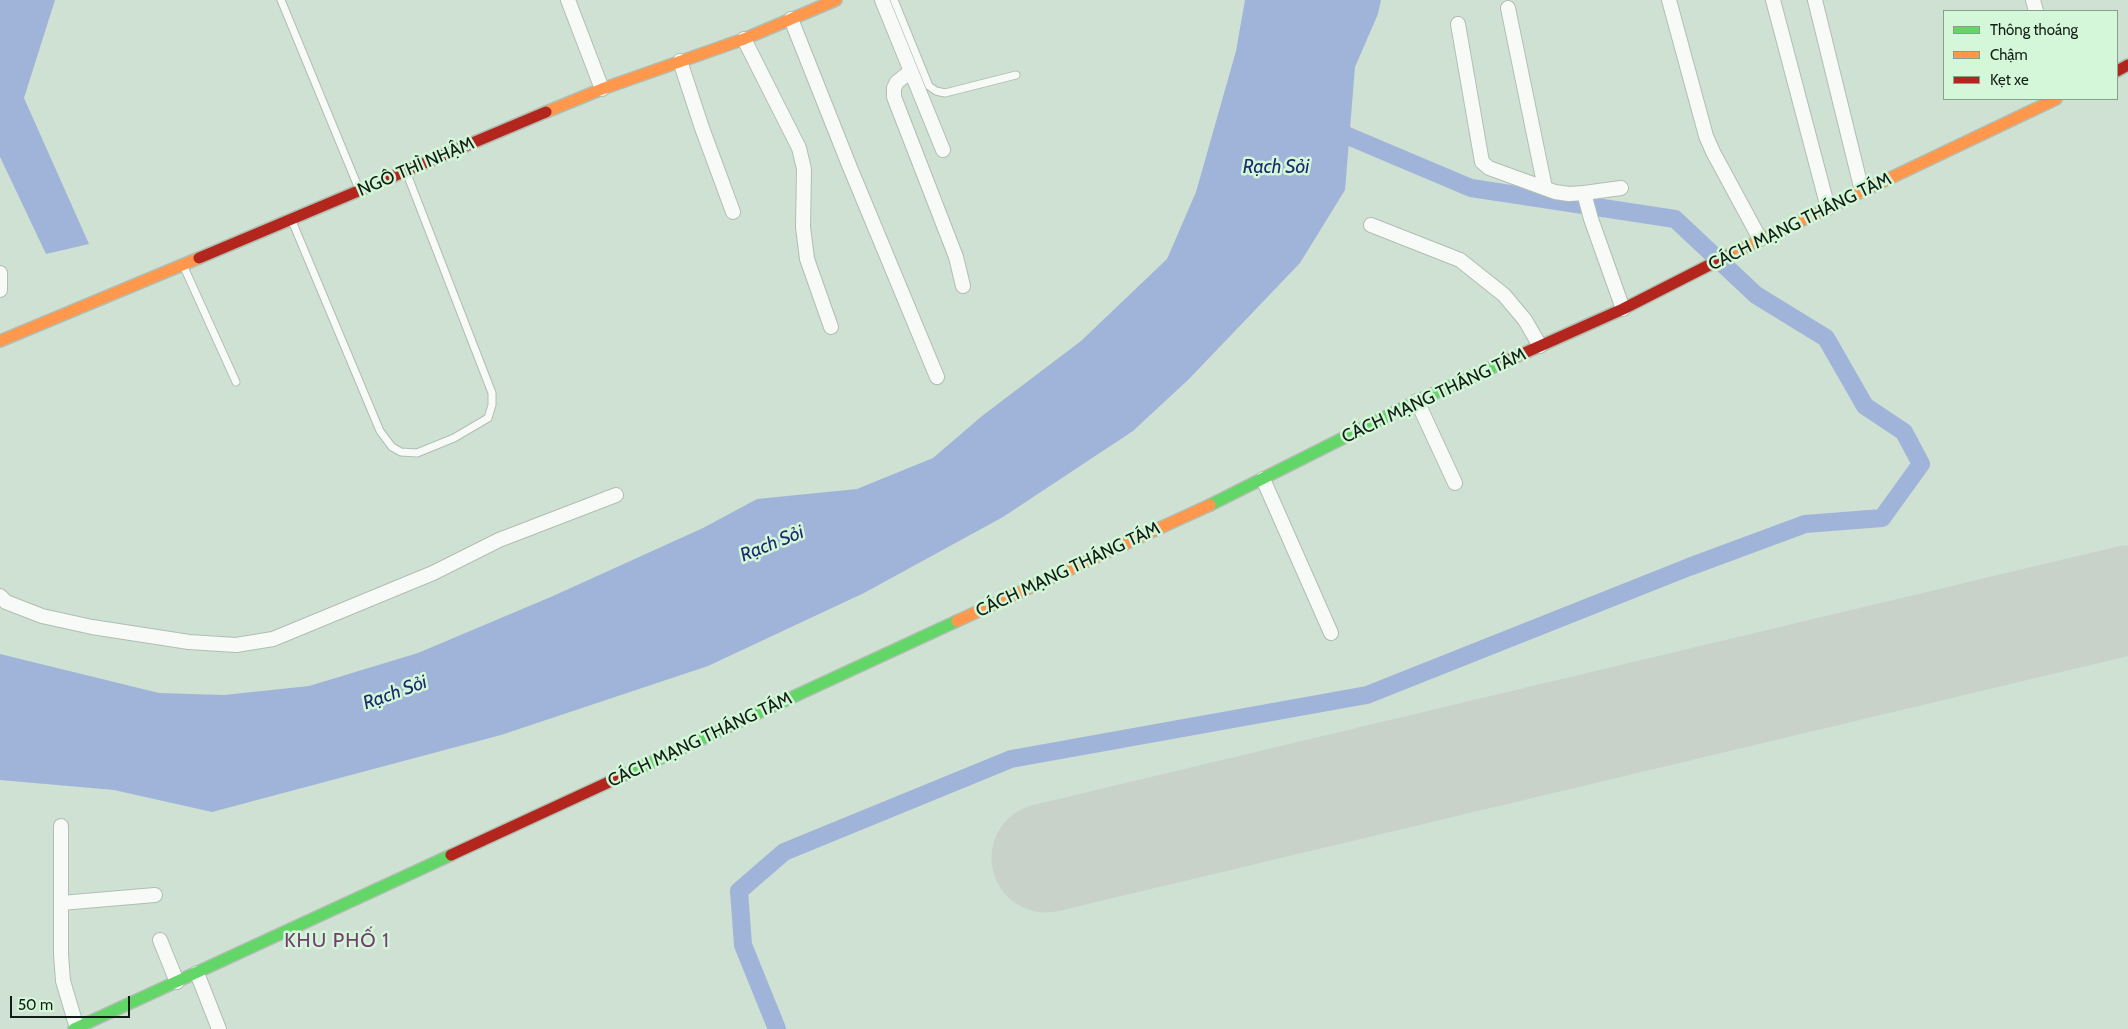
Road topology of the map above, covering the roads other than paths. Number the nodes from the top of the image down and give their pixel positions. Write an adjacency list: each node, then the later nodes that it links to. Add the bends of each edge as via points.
1 (281, 0): 22 (lane)
2 (568, 0): 16 (street)
3 (836, 0): 10 (main road, NGÔ THÌ NHẬM)
4 (882, 0): 14 (street)
5 (894, 0): 15 (lane, via 929,86 936,91 945,93)
6 (1669, 0): 29 (street, via 1706,136)
7 (1773, 0): 25 (street)
8 (1815, 0): 23 (street)
9 (1508, 8): 20 (street)
10 (791, 19): 12 (main road, NGÔ THÌ NHẬM); 38 (street)
11 (1458, 24): 20 (street, via 1482,162 1489,168)
12 (744, 39): 13 (main road, NGÔ THÌ NHẬM); 35 (street, via 799,148 804,169 803,227 807,258)
13 (680, 61): 16 (main road, NGÔ THÌ NHẬM); 26 (street)
14 (911, 71): 18 (street); 32 (street, via 896,82 894,97 956,257)
15 (1016, 75)
16 (602, 89): 19 (main road, NGÔ THÌ NHẬM)
17 (2054, 100): 23 (main road, CÁCH MẠNG THÁNG TÁM)
18 (943, 150)
19 (406, 171): 22 (main road, NGÔ THÌ NHẬM); 27 (lane, via 492,393 488,418 454,438 417,453 401,452 392,447 380,431)
20 (1545, 188): 24 (street)
21 (1621, 188): 24 (street)
22 (359, 191): 27 (main road, NGÔ THÌ NHẬM)
23 (1862, 191): 25 (main road, CÁCH MẠNG THÁNG TÁM)
24 (1586, 198): 34 (street)
25 (1828, 208): 29 (main road, CÁCH MẠNG THÁNG TÁM)
26 (733, 212)
27 (291, 219): 30 (main road, NGÔ THÌ NHẬM)
28 (1371, 225): 37 (street, via 1460,260 1504,295 1525,320)
29 (1757, 242): 34 (main road, CÁCH MẠNG THÁNG TÁM)
30 (183, 265): 36 (main road, NGÔ THÌ NHẬM); 39 (lane)
31 (0, 273): 33 (street)
32 (963, 286)
33 (0, 290)
34 (1623, 309): 37 (main road, CÁCH MẠNG THÁNG TÁM)
35 (831, 327)
36 (0, 341)
37 (1540, 346): 40 (main road, CÁCH MẠNG THÁNG TÁM)
38 (937, 377)
39 (236, 382)
40 (1417, 402): 41 (main road, CÁCH MẠNG THÁNG TÁM); 42 (street)
41 (1263, 479): 45 (street); 50 (main road, CÁCH MẠNG THÁNG TÁM)
42 (1455, 483)
43 (616, 495): 44 (street, via 499,540 433,573 273,639 236,645 189,642 42,616 6,602)
44 (0, 596)
45 (1330, 633)
46 (61, 826): 48 (street)
47 (155, 895): 48 (street)
48 (61, 903): 52 (street, via 63,981)
49 (160, 940): 51 (street)
50 (197, 973): 51 (main road, CÁCH MẠNG THÁNG TÁM); 53 (street)
51 (177, 982): 52 (main road, CÁCH MẠNG THÁNG TÁM)
52 (76, 1028)
53 (219, 1029)

